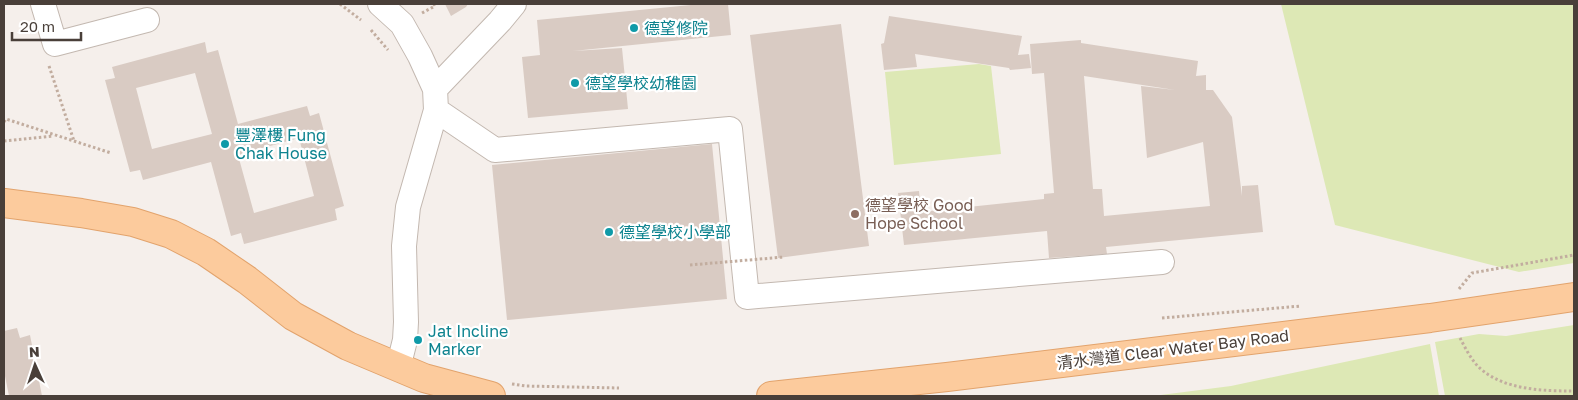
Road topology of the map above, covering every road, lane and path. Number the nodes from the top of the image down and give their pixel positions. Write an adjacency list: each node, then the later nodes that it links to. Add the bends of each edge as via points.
1 (43, 4): 6 (street, via 55,44)
2 (380, 4): 8 (street, via 402,24 420,56)
3 (434, 4): 5 (path)
4 (514, 4): 8 (street)
5 (422, 13)
6 (147, 20)
7 (46, 59): 12 (path)
8 (435, 100): 17 (street, via 495,150 730,129 747,297); 24 (street, via 408,207 404,246 405,340)
9 (4, 122): 10 (path, via 6,119)
10 (56, 136): 11 (path); 12 (path)
11 (4, 141)
12 (74, 141): 13 (path)
13 (110, 153)
14 (4, 203): 24 (main road, via 133,222 171,234 206,252 293,316)
15 (1574, 255): 19 (path, via 1472,273)
16 (784, 257): 18 (path, bridge)
17 (1162, 262)
18 (690, 265)
19 (1458, 289)
20 (1574, 297): 28 (main road, 清水灣道 Clear Water Bay Road, via 1430,318)
21 (1310, 305): 22 (path)
22 (1162, 318)
23 (1457, 333): 27 (path, via 1470,357 1482,370 1499,380 1546,391)
24 (398, 368): 26 (main road, via 432,380)
25 (619, 388): 26 (path, via 526,386)
26 (500, 390)
27 (1574, 392)
28 (771, 396)

